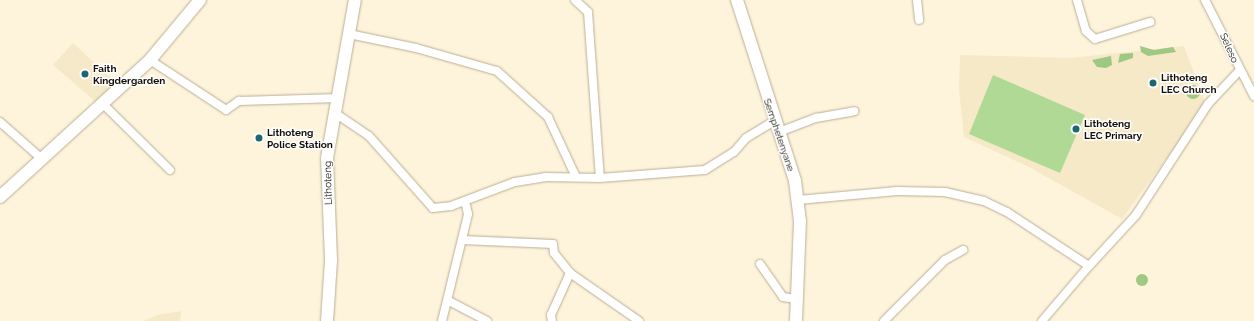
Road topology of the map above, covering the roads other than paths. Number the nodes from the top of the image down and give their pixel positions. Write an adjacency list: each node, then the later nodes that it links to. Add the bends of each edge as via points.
1 (200, 0): 11 (main road)
2 (355, 0): 10 (main road, Lithoteng)
3 (575, 0): 23 (street, via 588,12)
4 (737, 0): 19 (main road, Semphetenyane)
5 (917, 0): 8 (street)
6 (1077, 0): 9 (street, via 1086,31 1095,39)
7 (1206, 0): 12 (street, Seleso)
8 (919, 20)
9 (1150, 22)
10 (349, 34): 14 (main road, Lithoteng); 22 (street, via 486,65 496,71 548,117)
11 (150, 60): 14 (street, via 226,110 239,101); 15 (main road)
12 (1239, 71): 13 (street, Seleso); 30 (street, via 1208,104 1136,215)
13 (1254, 96)
14 (339, 98): 17 (main road, Lithoteng)
15 (103, 104): 20 (main road); 21 (street)
16 (854, 111): 19 (street)
17 (335, 113): 26 (street, via 369,136 428,205 441,207); 34 (main road, Lithoteng, via 327,158 331,260)
18 (0, 122): 20 (street)
19 (776, 127): 23 (street, via 705,170); 25 (main road, Semphetenyane)
20 (42, 159): 24 (main road)
21 (170, 170)
22 (575, 175): 23 (street); 26 (street, via 515,182)
23 (600, 178)
24 (0, 197)
25 (798, 200): 30 (street, via 897,191 945,192 984,201 1008,212); 32 (main road, Semphetenyane, via 800,249)
26 (465, 201): 27 (street, via 468,214)
27 (462, 240): 31 (street, via 552,244 554,253); 33 (street)
28 (963, 250): 40 (street, via 945,260)
29 (760, 264): 32 (street, via 783,297)
30 (1089, 266): 41 (street)
31 (570, 273): 37 (street, via 551,315); 38 (street)
32 (795, 300): 39 (main road, Semphetenyane)
33 (448, 301): 35 (street); 36 (street)
34 (326, 321)
35 (442, 321)
36 (487, 321)
37 (552, 321)
38 (639, 321)
39 (796, 321)
40 (884, 321)
41 (1042, 321)

